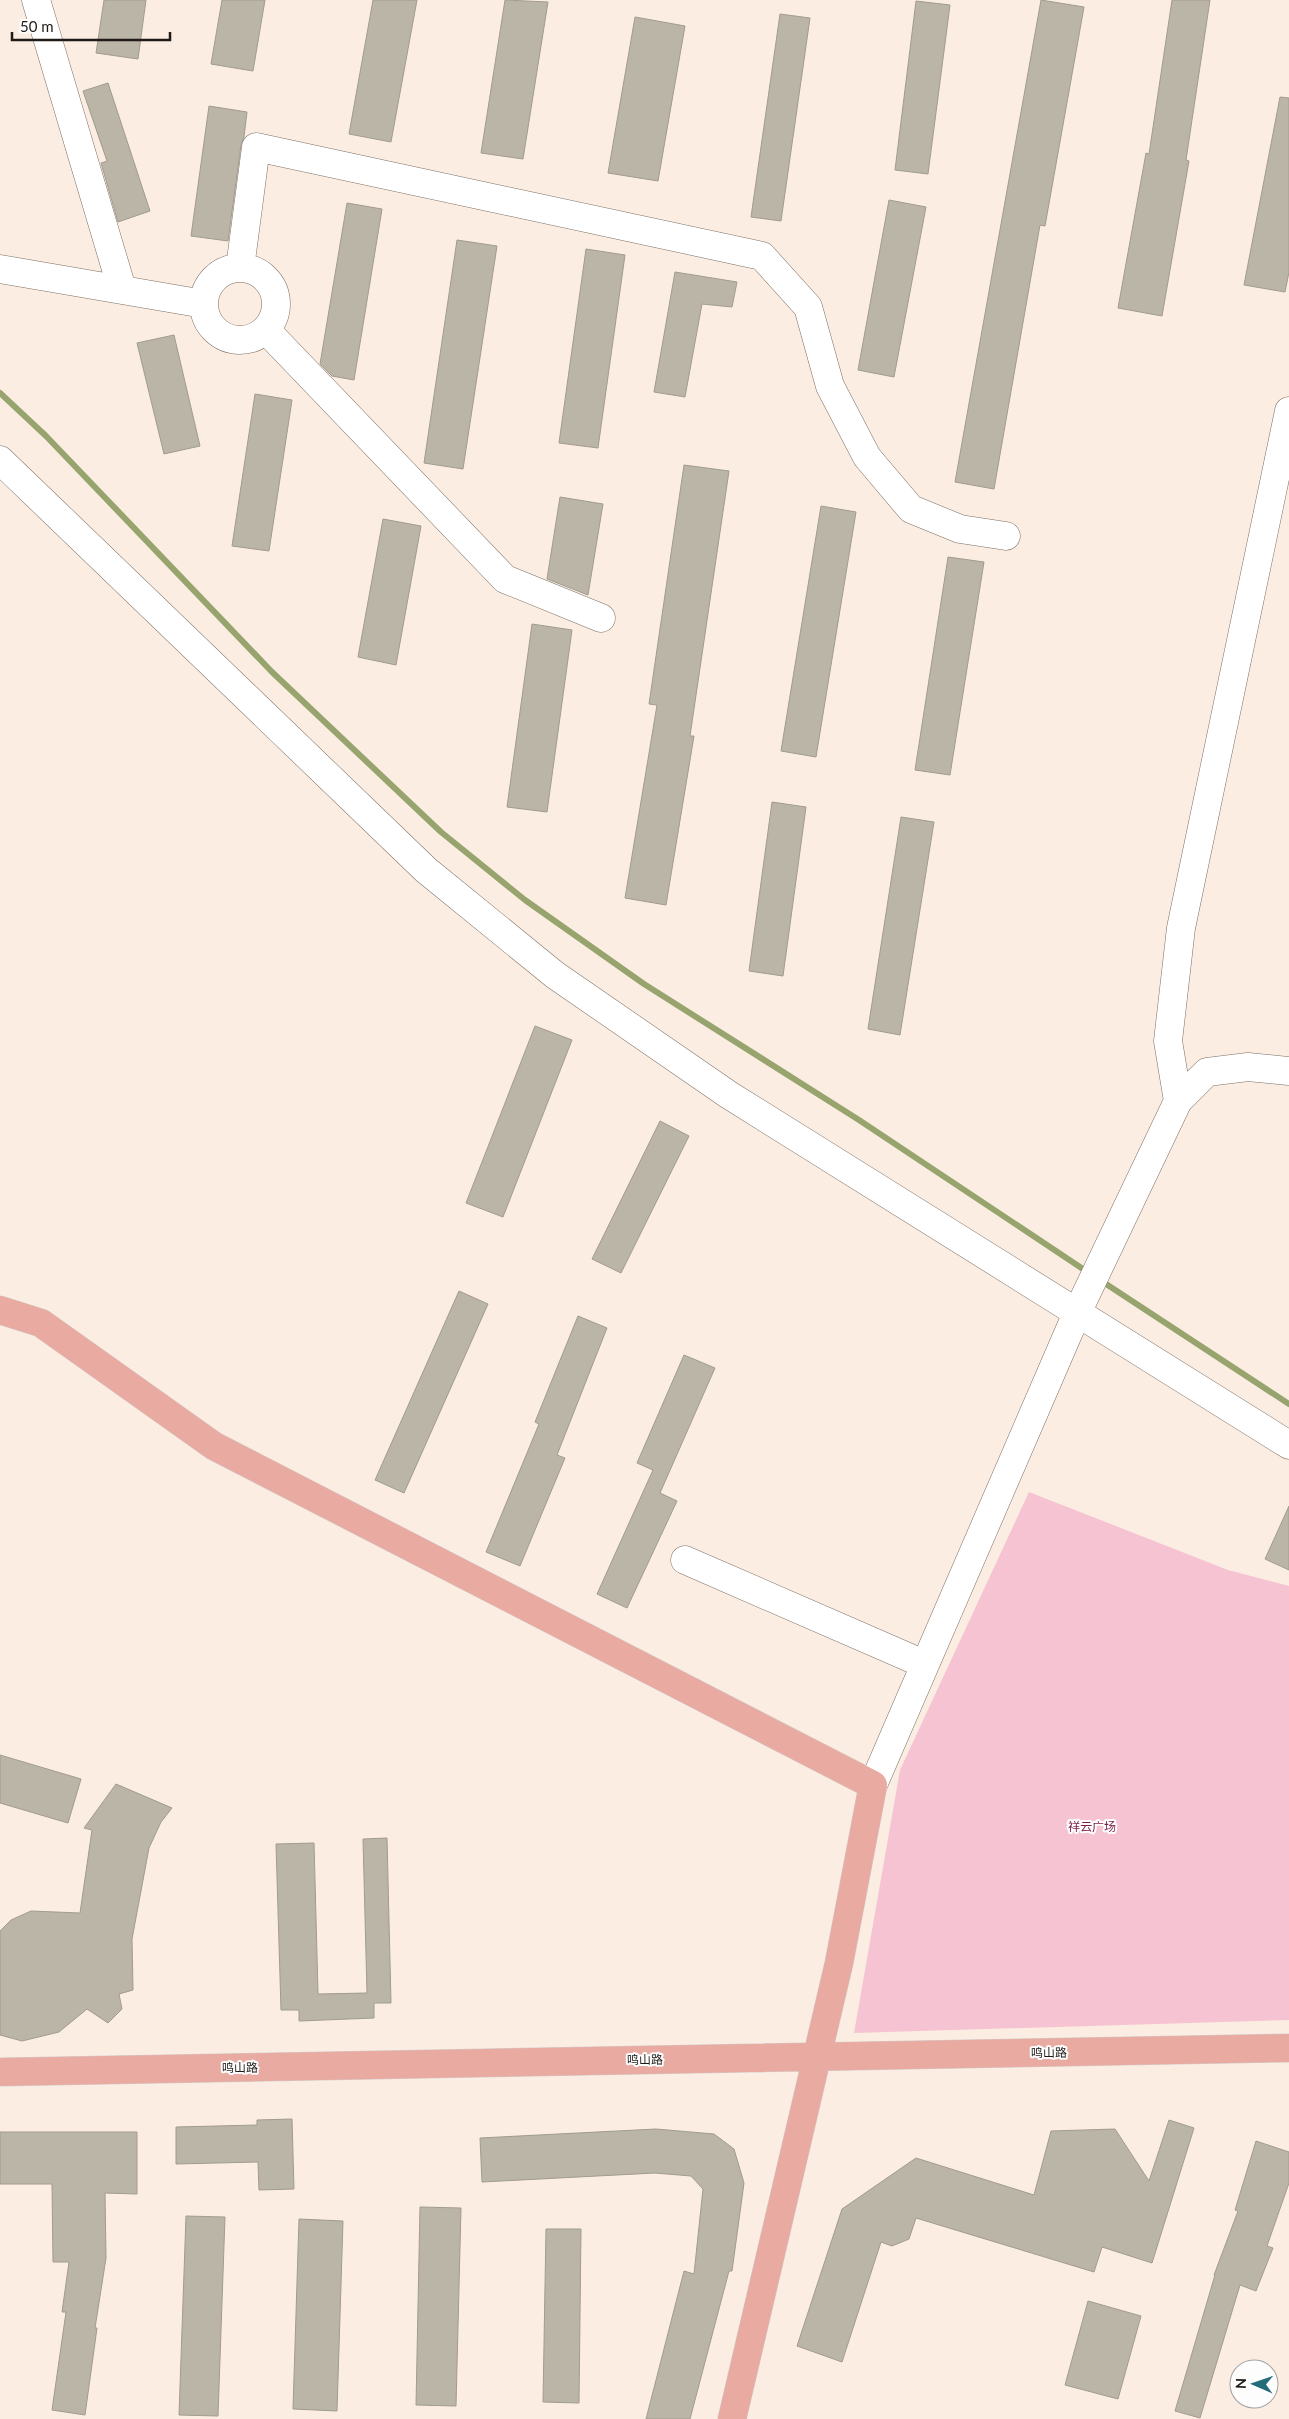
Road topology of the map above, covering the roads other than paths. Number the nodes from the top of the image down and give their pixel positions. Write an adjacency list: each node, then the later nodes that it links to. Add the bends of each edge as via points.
1 (36, 0): 4 (street)
2 (240, 268): 5 (street, via 226,271 214,279); 6 (street, via 253,270 265,277 273,289 277,303 274,317); 9 (street, via 256,147 762,256 808,306 830,386 867,457 911,509 960,529)
3 (0, 269): 4 (street)
4 (122, 289): 5 (street)
5 (204, 304): 6 (street, via 207,318 226,338 240,341 254,338)
6 (266, 330): 10 (street, via 504,579)
7 (1289, 411): 12 (street, via 1181,928 1168,1041)
8 (0, 460): 13 (street, via 426,870 555,975 729,1095)
9 (1006, 536)
10 (601, 618)
11 (1289, 1071): 12 (street, via 1248,1067 1207,1072)
12 (1178, 1101): 13 (street)
13 (1083, 1301): 15 (street); 17 (street)
14 (0, 1310): 18 (main road, via 41,1323 214,1446)
15 (1289, 1445)
16 (685, 1560): 17 (street)
17 (924, 1664): 18 (street)
18 (873, 1785): 20 (main road, via 839,1963)
19 (1289, 2048): 20 (main road, 鸣山路)
20 (817, 2057): 21 (main road, 鸣山路); 22 (main road)
21 (0, 2072)
22 (732, 2419)

